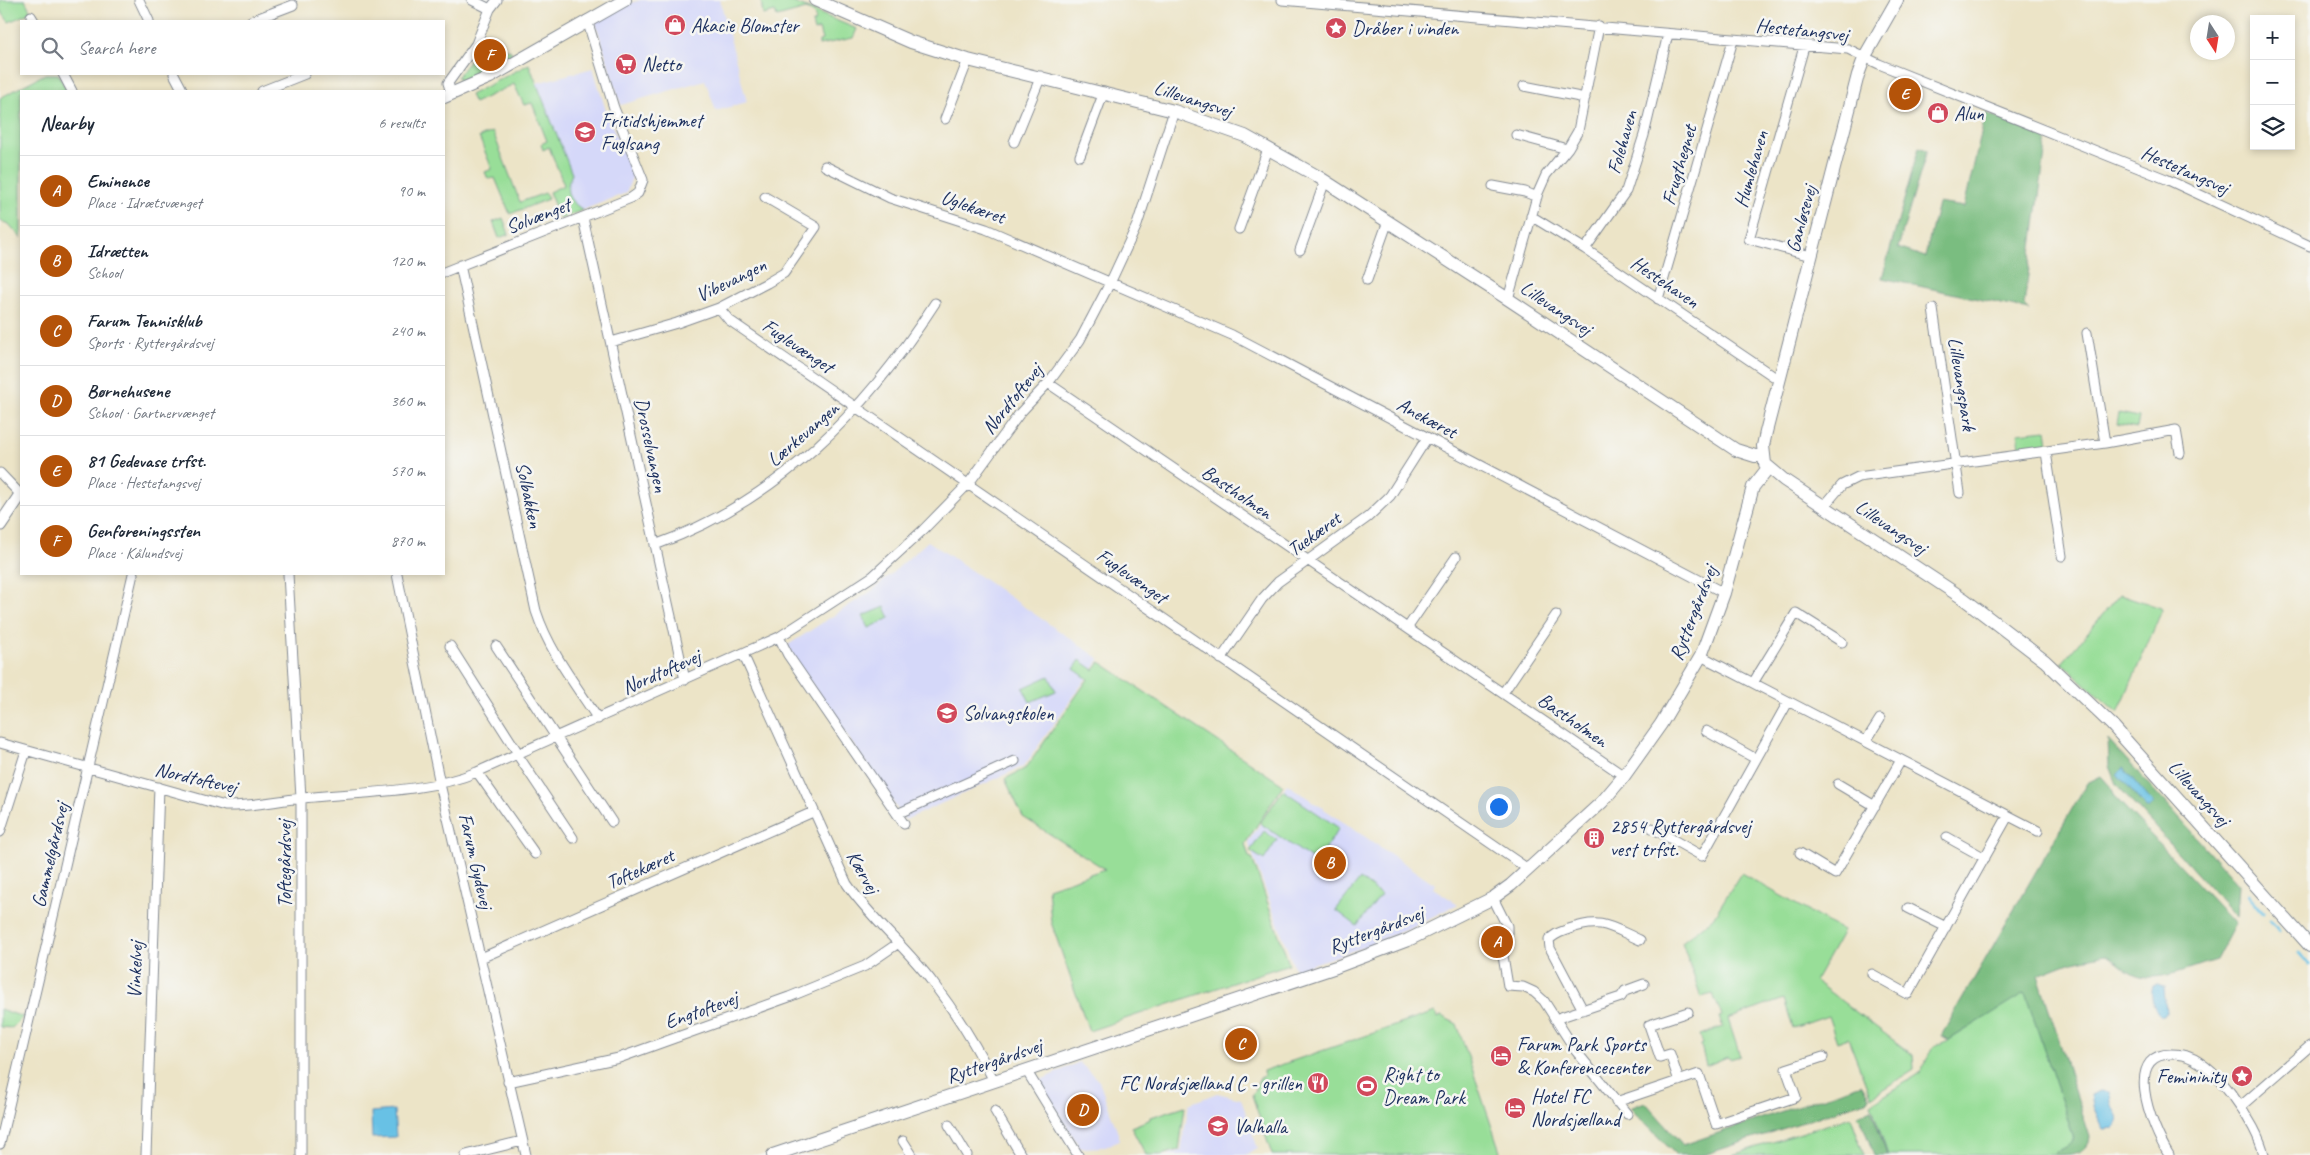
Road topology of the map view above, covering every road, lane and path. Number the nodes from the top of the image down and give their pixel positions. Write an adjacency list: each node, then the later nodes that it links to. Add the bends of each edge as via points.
1 (139, 0): 10 (street)
2 (472, 0): 9 (street)
3 (497, 0): 9 (street)
4 (624, 0): 12 (street)
5 (814, 0): 18 (street, Lillevangsvej, via 910,42)
6 (1282, 0): 13 (street, Hestetangsvej)
7 (1897, 0): 17 (street, Ganløsevej)
8 (293, 5): 11 (street)
9 (490, 9): 28 (street, via 476,44 448,83)
10 (149, 20)
11 (254, 20)
12 (587, 20): 28 (street, via 492,76); 43 (street, Solvænget, via 614,108 643,180 642,188 631,198)
13 (1599, 26): 14 (street, Hestetangsvej); 29 (street)
14 (1668, 34): 15 (street, Hestetangsvej); 47 (street, Folehaven, via 1644,135 1626,192)
15 (1734, 40): 16 (street, Hestetangsvej); 54 (street, Frugthegnet)
16 (1804, 47): 17 (street, Hestetangsvej, via 1848,50); 49 (street, Humlehaven, via 1749,239)
17 (1865, 56): 46 (street, Hestetangsvej, via 2166,179); 49 (street, Ganløsevej)
18 (968, 60): 22 (street, Lillevangsvej); 31 (street)
19 (64, 75): 24 (street)
20 (175, 75): 25 (street)
21 (302, 75): 26 (street)
22 (1041, 76): 27 (street, Lillevangsvej); 33 (street)
23 (1524, 86): 29 (street)
24 (71, 90)
25 (182, 90)
26 (265, 90)
27 (1104, 92): 30 (street, Lillevangsvej); 36 (street)
28 (448, 95)
29 (1586, 98): 35 (street, via 1578,131)
30 (1174, 111): 34 (street, Lillevangsvej, via 1244,136); 53 (street, Nordtoftevej, via 1137,225)
31 (945, 119)
32 (1516, 135): 35 (street)
33 (1014, 142)
34 (1268, 149): 38 (street, Lillevangsvej); 45 (street)
35 (1567, 149): 41 (street, via 1546,175)
36 (1080, 156)
37 (825, 166): 53 (street, Uglekæret, via 890,198 986,229)
38 (1325, 180): 44 (street, Lillevangsvej); 48 (street)
39 (1493, 186): 41 (street)
40 (765, 197): 57 (street, Vibevangen, via 816,227 784,273)
41 (1537, 197): 42 (street)
42 (1531, 216): 47 (street, Hestehaven); 55 (street)
43 (583, 218): 50 (street, Solvænget); 60 (street, Drosselvangen)
44 (1388, 221): 52 (street); 55 (street, Lillevangsvej)
45 (1239, 229)
46 (2310, 246)
47 (1585, 249): 54 (street, Hestehaven)
48 (1300, 250)
49 (1811, 256): 61 (street, Ganløsevej)
50 (460, 265): 51 (street, Solvænget); 98 (street, Solbakken, via 543,633)
51 (445, 272)
52 (1367, 280)
53 (1111, 282): 62 (street, Nordtoftevej, via 1080,340); 64 (street, Anekæret, via 1232,336)
54 (1658, 298): 61 (street, Hestehaven)
55 (1508, 299): 68 (street, Lillevangsvej, via 1736,450)
56 (935, 303): 63 (street, Lærkevangen)
57 (719, 308): 60 (street, Vibevangen); 63 (street, Fuglevænget, via 729,320)
58 (1933, 309): 69 (street, Lillevangspark)
59 (2087, 333): 65 (street)
60 (611, 342): 77 (street, Drosselvangen)
61 (1779, 380): 68 (street, Ganløsevej, via 1766,432)
62 (1048, 383): 71 (street, Nordtoftevej, via 1020,412); 80 (street, Bastholmen)
63 (858, 407): 71 (street, Fuglevænget); 77 (street, Lærkevangen, via 777,480 734,509 683,535)
64 (1427, 438): 80 (street, Tuekæret, via 1390,496 1368,517); 84 (street, Anekæret)
65 (2105, 444): 66 (street); 67 (street, via 2176,430)
66 (2046, 452): 69 (street); 78 (street)
67 (2180, 453)
68 (1765, 462): 75 (street, Lillevangsvej); 84 (street, Ryttergårdsvej, via 1753,486)
69 (1956, 465): 73 (street, Lillevangspark); 75 (street, via 1858,477 1842,485)
70 (0, 473): 72 (street)
71 (969, 483): 87 (street, Nordtoftevej, via 872,576); 93 (street, Fuglevænget)
72 (20, 493)
73 (1960, 493)
74 (20, 495): 76 (street)
75 (1825, 505): 136 (street, Lillevangsvej, via 1964,599 2045,661 2112,725)
76 (0, 524)
77 (655, 545): 94 (street, Drosselvangen)
78 (2062, 556)
79 (1456, 557): 86 (street)
80 (1308, 561): 86 (street, Bastholmen); 93 (street, Tuekæret, via 1278,582 1262,599)
81 (133, 575): 109 (street, Gammelgårdsvej)
82 (288, 575): 115 (street, Toftegårdsvej)
83 (397, 575): 112 (street, Farum Gydevej)
84 (1724, 593): 92 (street, Ryttergårdsvej)
85 (1556, 614): 96 (street)
86 (1408, 627): 96 (street, Bastholmen)
87 (779, 637): 91 (street, Nordtoftevej); 118 (street)
88 (1842, 642): 95 (street, via 1796,613)
89 (450, 646): 105 (street)
90 (496, 646): 101 (street)
91 (744, 654): 94 (street, Nordtoftevej); 117 (street, Kærvej)
92 (1701, 656): 95 (street); 111 (street, Ryttergårdsvej, via 1668,713)
93 (1221, 659): 130 (street, Fuglevænget)
94 (685, 680): 98 (street, Nordtoftevej)
95 (1753, 683): 97 (street)
96 (1503, 693): 111 (street, Bastholmen)
97 (1788, 702): 102 (street); 106 (street)
98 (598, 719): 101 (street, Nordtoftevej)
99 (1880, 719): 102 (street)
100 (1706, 731): 106 (street)
101 (557, 737): 105 (street, Nordtoftevej); 120 (street)
102 (1866, 741): 107 (street)
103 (0, 743): 104 (street, Nordtoftevej)
104 (26, 751): 109 (street, Nordtoftevej); 124 (street)
105 (517, 754): 110 (street, Nordtoftevej); 126 (street)
106 (1756, 759): 122 (street, via 1702,856)
107 (1901, 760): 116 (street); 119 (street)
108 (1015, 761): 118 (street)
109 (88, 768): 114 (street, Nordtoftevej); 156 (street, Gammelgårdsvej)
110 (477, 772): 112 (street, Nordtoftevej); 128 (street)
111 (1624, 776): 130 (street, Ryttergårdsvej, via 1580,823)
112 (440, 784): 115 (street, Nordtoftevej); 137 (street, Farum Gydevej)
113 (1838, 784): 116 (street)
114 (159, 787): 115 (street, Nordtoftevej, via 225,806); 157 (street, Vinkelvej)
115 (301, 798): 158 (street, Toftegårdsvej)
116 (1875, 806): 127 (street, via 1835,874)
117 (814, 812): 135 (street, Kærvej, via 847,884 862,906); 137 (street, Toftekæret)
118 (898, 814): 121 (street)
119 (2008, 816): 123 (street); 129 (street)
120 (612, 822)
121 (904, 824)
122 (1652, 828)
123 (2038, 831)
124 (0, 832)
125 (1948, 837): 129 (street)
126 (574, 838)
127 (1800, 853)
128 (535, 854)
129 (1984, 858): 133 (street)
130 (1528, 869): 131 (street, Ryttergårdsvej)
131 (1493, 898): 142 (street, via 1506,926 1503,956 1508,986 1534,992); 145 (street, Ryttergårdsvej, via 1394,945)
132 (1908, 908): 133 (street)
133 (1946, 927): 138 (street, via 1908,994)
134 (1640, 940): 140 (street, via 1601,923 1591,922 1555,934 1549,940 1550,948)
135 (897, 944): 146 (street, Kærvej, via 932,982); 148 (street, Engtoftevej, via 857,969 781,1000 618,1058)
136 (2310, 946)
137 (481, 958): 148 (street, Farum Gydevej)
138 (1872, 974)
139 (1644, 984): 140 (street, via 1625,991 1621,998)
140 (1583, 1010): 142 (street)
141 (1688, 1012): 147 (street, via 1649,1025 1660,1057 1670,1054)
142 (1555, 1019): 149 (street)
143 (2310, 1046): 150 (street)
144 (1823, 1057): 147 (street, via 1786,1069 1796,1098 1716,1124 1699,1074)
145 (1026, 1070): 146 (street, Ryttergårdsvej); 165 (street)
146 (994, 1081): 161 (street, Ryttergårdsvej)
147 (1679, 1081): 149 (street)
148 (508, 1082): 154 (street, Farum Gydevej)
149 (1616, 1102): 152 (street)
150 (2241, 1106): 166 (street, via 2199,1062 2184,1055 2156,1056 2150,1061 2143,1083 2155,1130); 167 (street)
151 (995, 1111): 164 (street)
152 (1627, 1114)
153 (949, 1125): 163 (street)
154 (522, 1141): 159 (street); 160 (street, Farum Gydevej)
155 (903, 1141): 162 (street)
156 (0, 1144)
157 (146, 1155)
158 (301, 1155)
159 (466, 1155)
160 (526, 1155)
161 (773, 1155)
162 (912, 1155)
163 (967, 1155)
164 (1022, 1155)
165 (1078, 1155)
166 (2169, 1155)
167 (2264, 1155)

